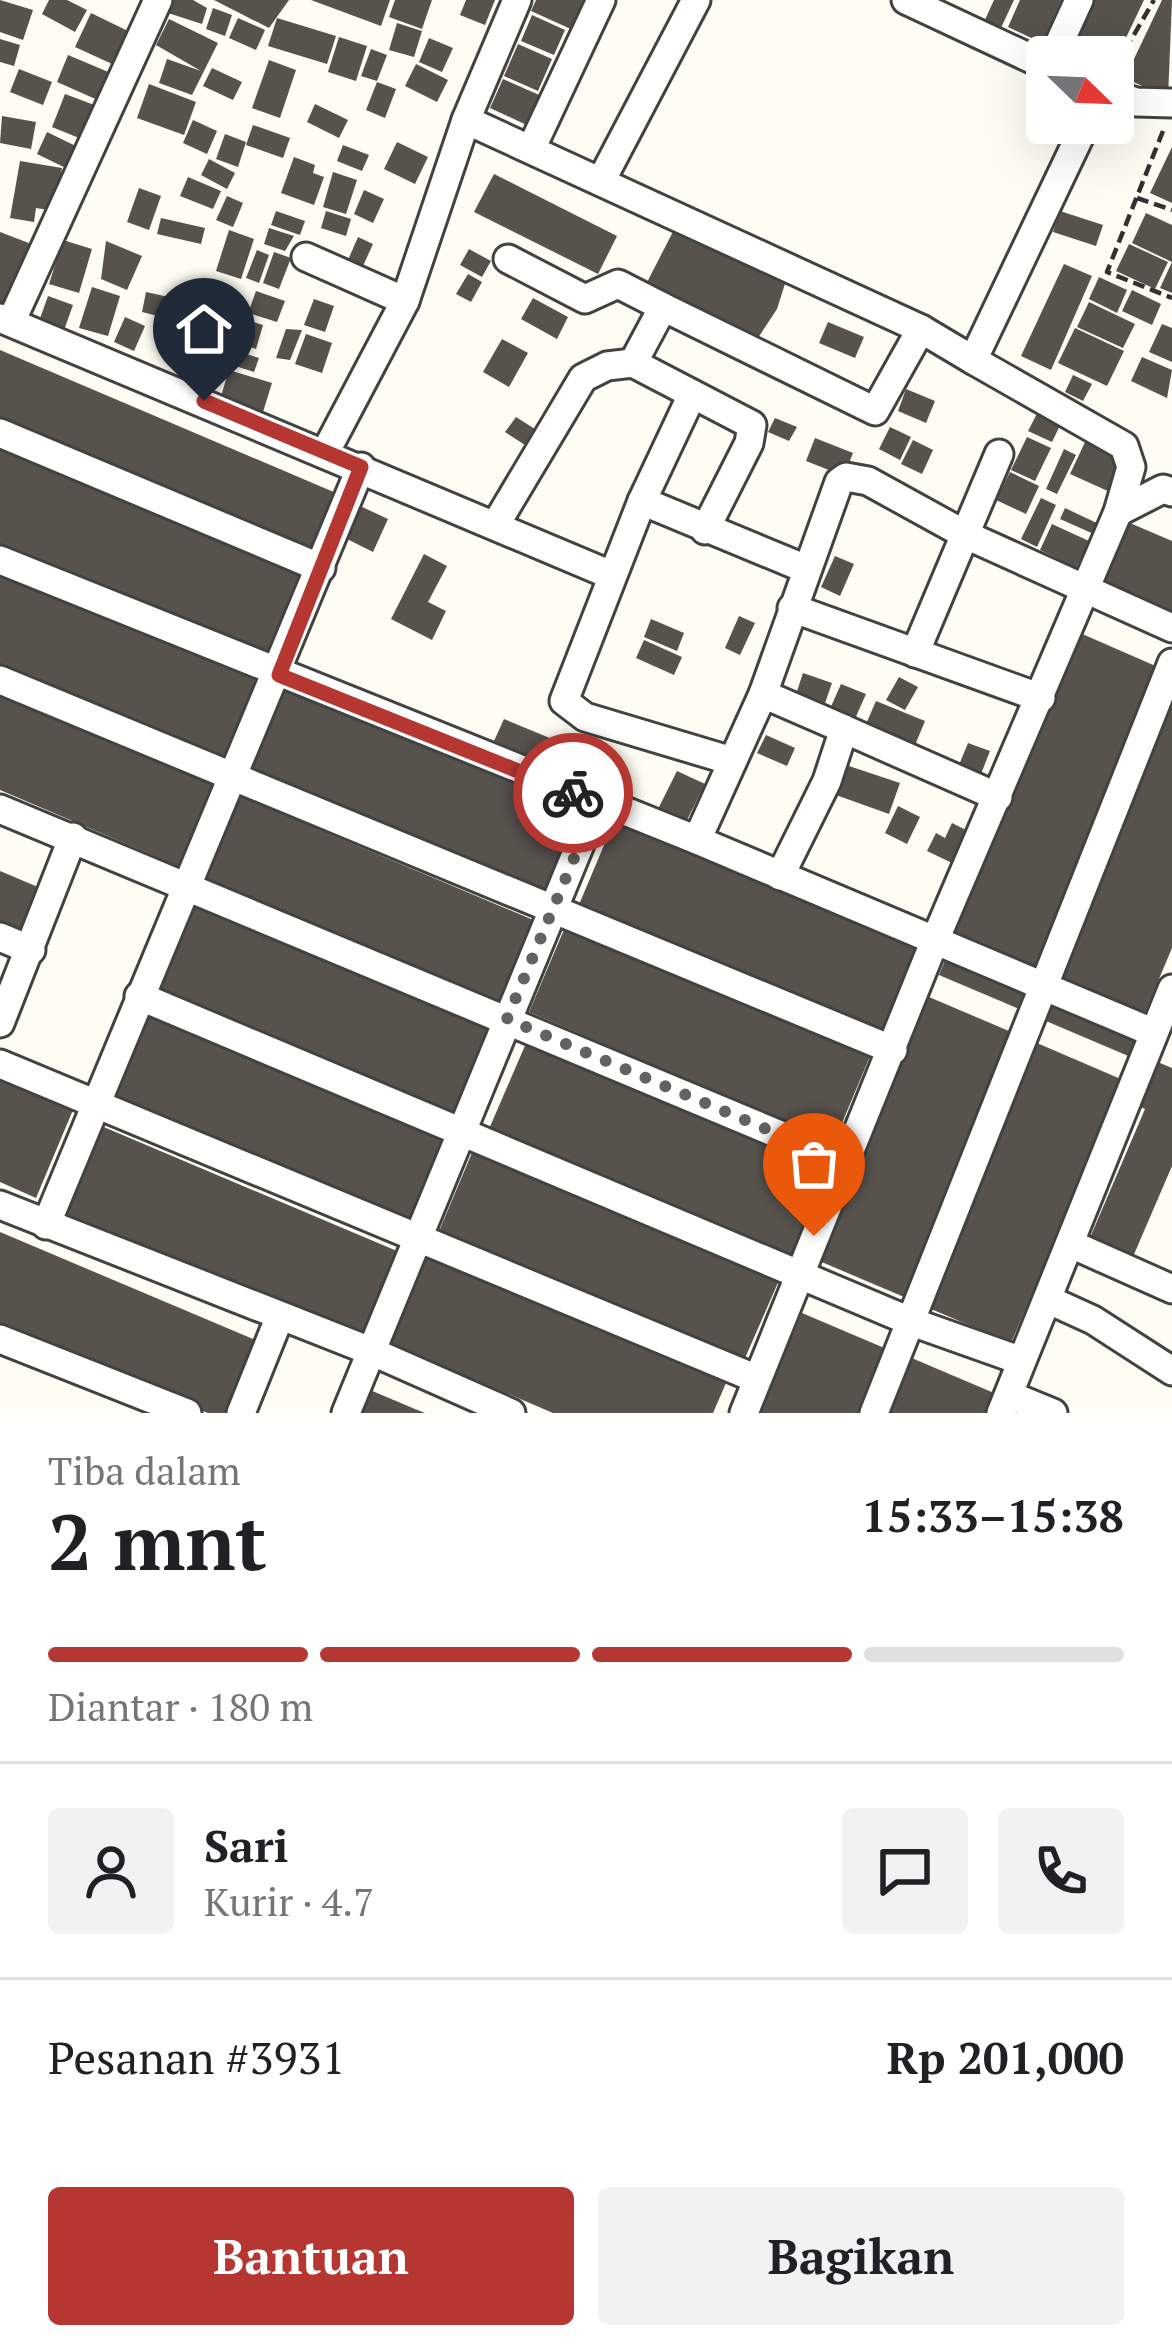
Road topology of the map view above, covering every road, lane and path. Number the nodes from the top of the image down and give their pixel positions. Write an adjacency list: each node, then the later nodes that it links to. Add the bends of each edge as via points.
1 (158, 0): 24 (street)
2 (517, 0): 13 (street)
3 (601, 0): 15 (street)
4 (696, 0): 16 (street)
5 (906, 0): 10 (street)
6 (1079, 0): 8 (street)
7 (1154, 0): 9 (path)
8 (1063, 36)
9 (1133, 36)
10 (1026, 56)
11 (1134, 101): 12 (street)
12 (1172, 103): 17 (path)
13 (466, 119): 15 (street); 22 (street)
14 (1077, 144): 26 (street)
15 (532, 147): 16 (street)
16 (601, 181): 25 (street)
17 (1137, 198): 18 (path); 21 (path, via 1107,272)
18 (1172, 210)
19 (306, 257): 22 (street)
20 (508, 260): 23 (street, via 578,297 617,284)
21 (1172, 298)
22 (405, 301): 30 (street)
23 (663, 307): 25 (street, via 870,412); 27 (street)
24 (5, 320): 30 (street)
25 (920, 329): 26 (street)
26 (973, 360): 35 (street, via 1124,446 1131,467)
27 (632, 363): 28 (street); 36 (street, via 583,378)
28 (691, 397): 34 (street); 37 (street, via 752,424)
29 (0, 433): 40 (street)
30 (326, 452): 32 (street)
31 (999, 454): 38 (street)
32 (361, 467): 36 (street); 40 (street)
33 (1172, 492): 35 (street, via 1152,493)
34 (642, 501): 37 (street); 42 (street)
35 (1118, 512): 43 (street)
36 (496, 524): 42 (street)
37 (705, 530): 41 (street)
38 (966, 535): 41 (street, via 846,477); 43 (street); 46 (street)
39 (0, 560): 48 (street)
40 (321, 568): 48 (street)
41 (806, 568): 44 (street)
42 (611, 575): 53 (street, via 564,701 585,717)
43 (1084, 584): 45 (street); 51 (street)
44 (792, 608): 46 (street); 50 (street)
45 (1172, 628)
46 (915, 653): 51 (street)
47 (1172, 663): 66 (street)
48 (279, 675): 54 (street); 56 (street)
49 (0, 680): 54 (street)
50 (763, 694): 52 (street); 53 (street)
51 (1041, 698): 55 (street)
52 (844, 729): 55 (street); 60 (street)
53 (732, 761): 59 (street)
54 (232, 776): 61 (street); 62 (street)
55 (998, 797): 64 (street)
56 (597, 803): 59 (street); 62 (street)
57 (0, 808): 58 (street)
58 (73, 837): 61 (street); 65 (street)
59 (697, 840): 60 (street)
60 (780, 876): 64 (street)
61 (185, 884): 69 (street); 70 (street)
62 (556, 910): 70 (street); 73 (street)
63 (0, 937): 65 (street)
64 (935, 940): 66 (street); 73 (street)
65 (32, 950): 67 (street)
66 (1040, 986): 72 (street); 87 (street)
67 (7, 987): 71 (street)
68 (1172, 989): 72 (street)
69 (139, 996): 76 (street); 77 (street)
70 (507, 1019): 77 (street); 78 (street)
71 (0, 1023)
72 (1148, 1040): 74 (street); 82 (street)
73 (893, 1050): 78 (street)
74 (1172, 1058)
75 (0, 1064): 76 (street)
76 (97, 1106): 80 (street); 81 (street)
77 (465, 1131): 81 (street); 83 (street)
78 (844, 1162): 83 (street)
79 (0, 1205): 80 (street)
80 (46, 1225): 86 (street)
81 (418, 1242): 89 (street); 92 (street)
82 (1071, 1244): 84 (street); 85 (street)
83 (800, 1274): 87 (street); 92 (street)
84 (1172, 1289)
85 (1049, 1300): 90 (street); 91 (street)
86 (280, 1316): 89 (street); 97 (street)
87 (912, 1322): 90 (street); 101 (street)
88 (0, 1339): 93 (street)
89 (374, 1352): 98 (street); 99 (street)
90 (1019, 1360): 94 (street)
91 (1172, 1371)
92 (758, 1379): 100 (street)
93 (122, 1386): 95 (street); 96 (street)
94 (1005, 1404): 102 (street)
95 (112, 1413)
96 (187, 1413)
97 (241, 1413)
98 (346, 1413)
99 (511, 1413)
100 (744, 1413)
101 (874, 1413)
102 (1053, 1413)

